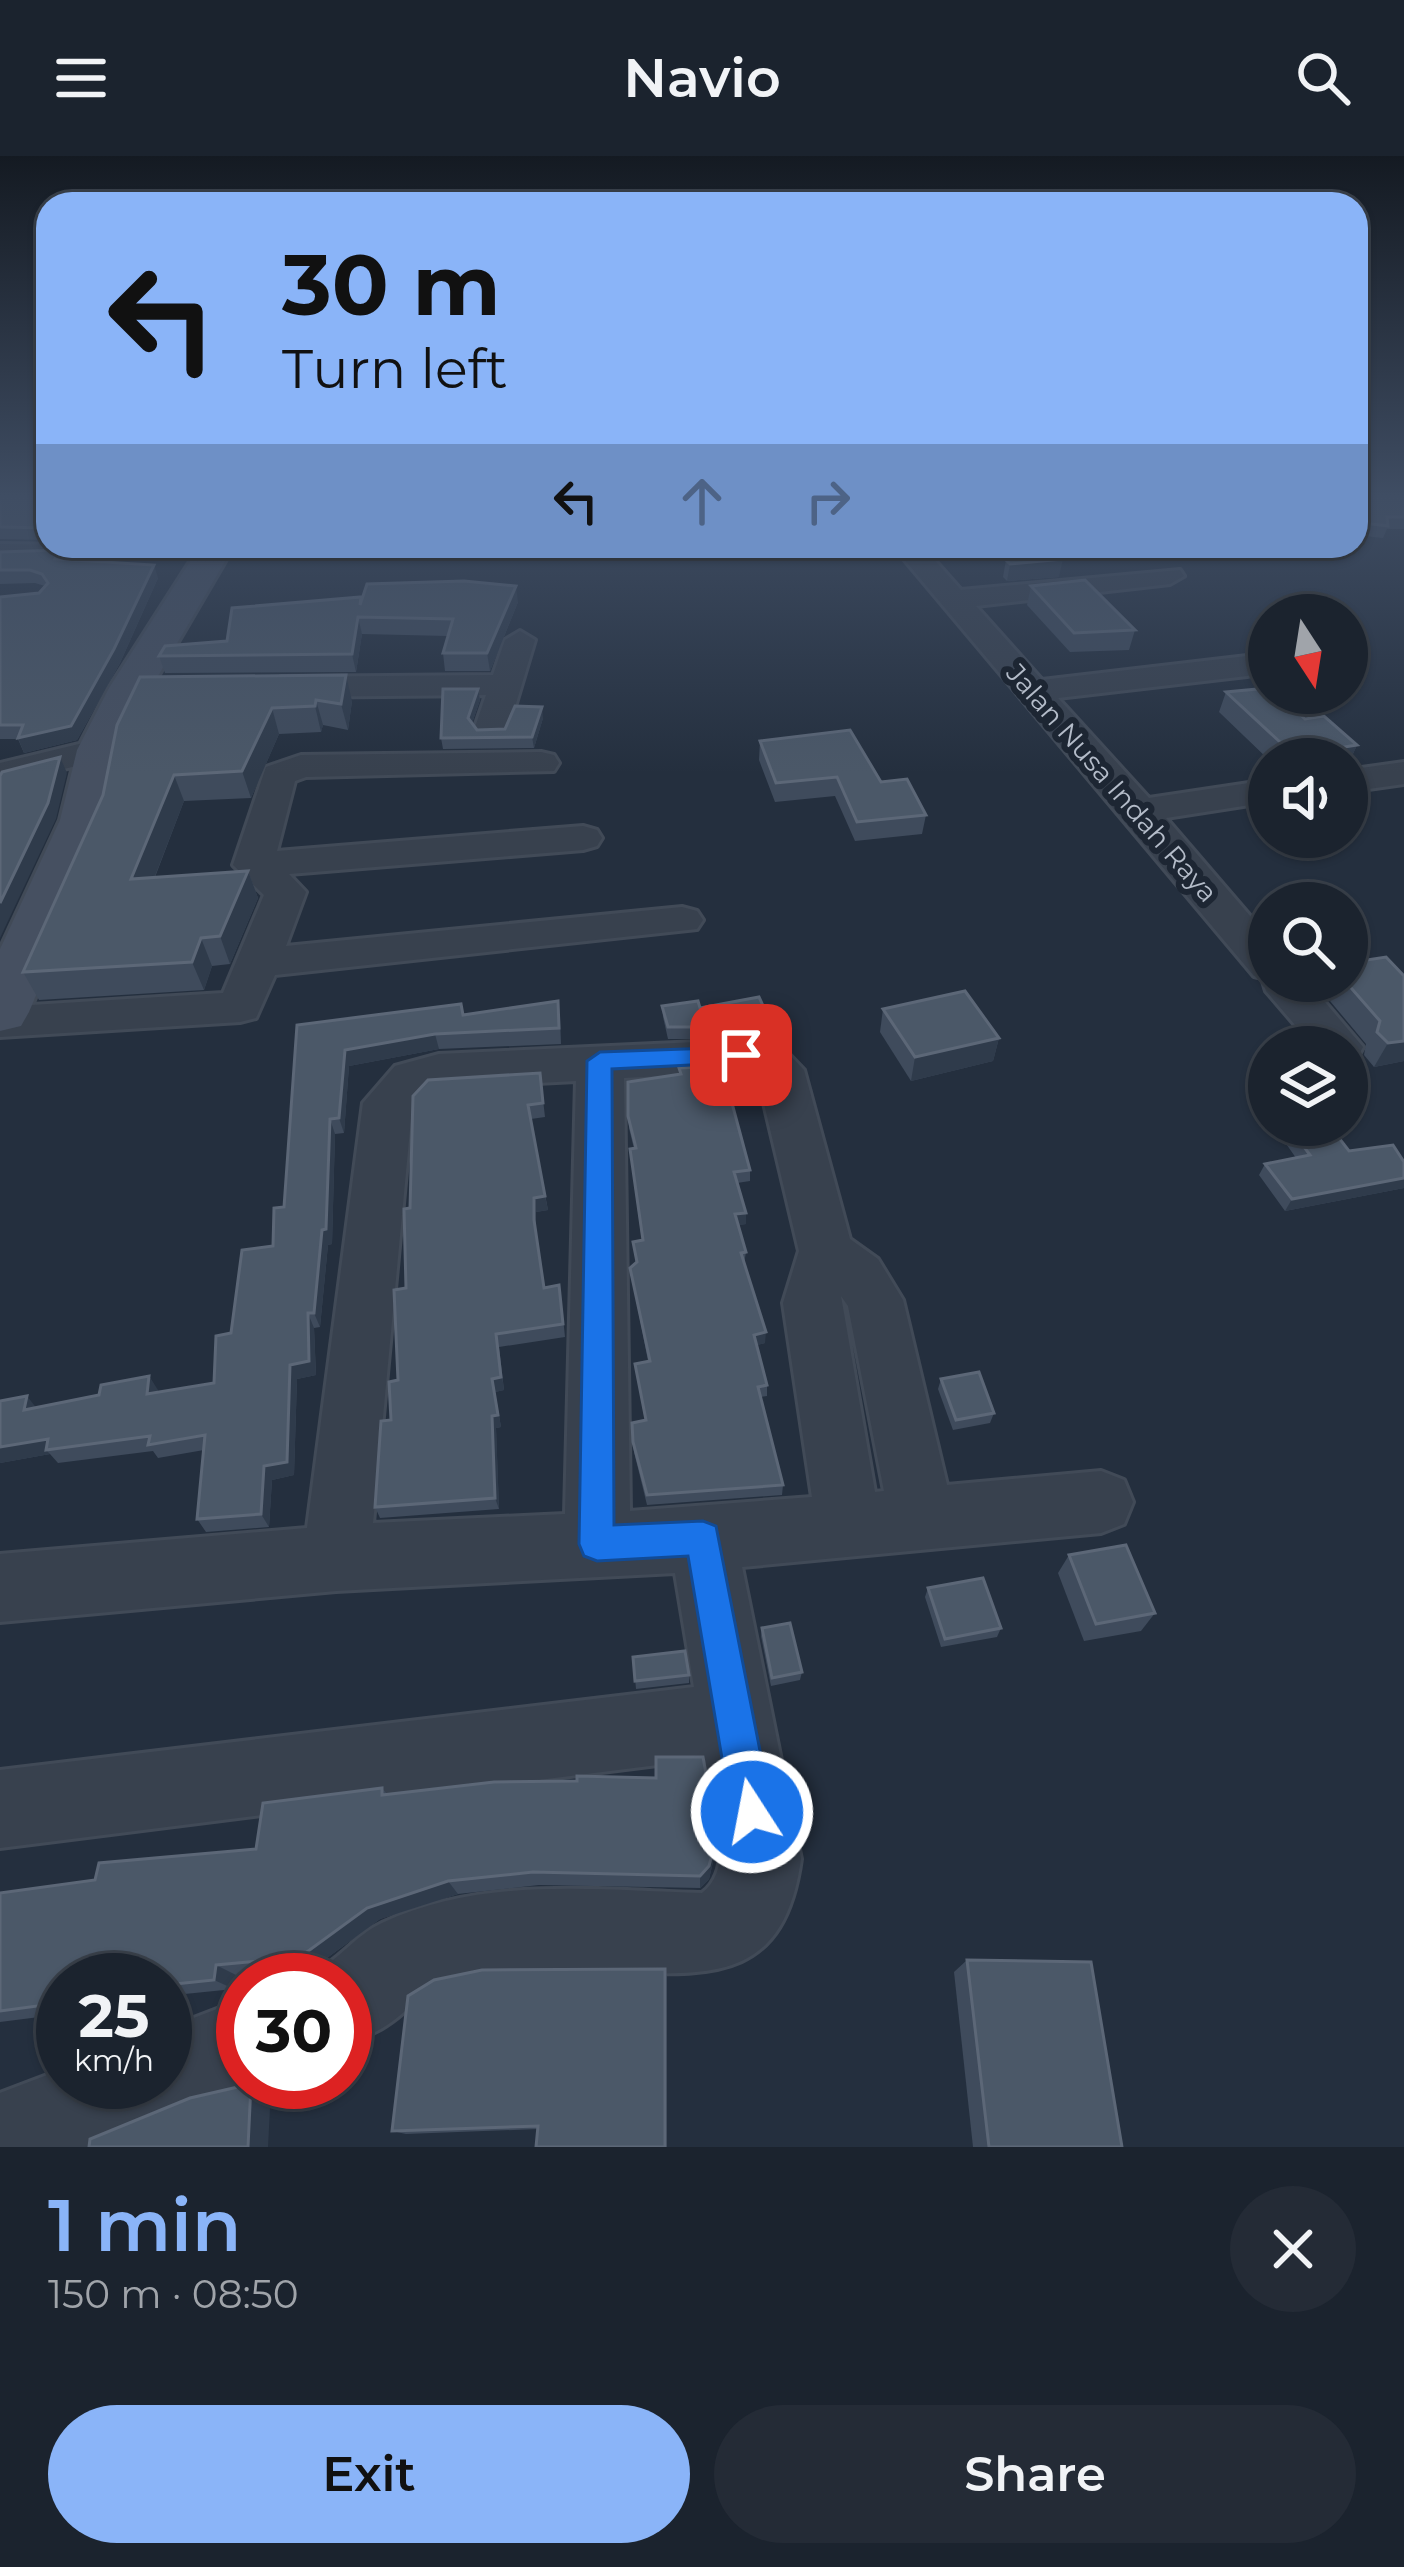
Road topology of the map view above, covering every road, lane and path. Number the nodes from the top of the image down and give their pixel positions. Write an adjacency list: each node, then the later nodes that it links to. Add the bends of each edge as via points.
1 (198, 587): 11 (street, via 153,688)
2 (940, 587): 4 (street, Jalan Nusa Indah Raya)
3 (1070, 587): 4 (street)
4 (951, 600): 9 (street, Jalan Nusa Indah Raya)
5 (520, 640): 7 (street)
6 (1247, 666): 9 (street)
7 (502, 685): 8 (street); 10 (street)
8 (246, 687)
9 (1030, 691): 17 (street, Jalan Nusa Indah Raya)
10 (491, 730)
11 (100, 750): 14 (street); 24 (street, via 85,820)
12 (541, 763): 19 (street, via 301,766 279,775)
13 (1404, 773): 15 (street)
14 (0, 774)
15 (1368, 778)
16 (1248, 794): 17 (street)
17 (1140, 811): 21 (street, Jalan Nusa Indah Raya)
18 (583, 838): 19 (street)
19 (253, 865): 22 (street, via 286,892)
20 (682, 920): 22 (street)
21 (1248, 941)
22 (258, 963): 25 (street, via 240,1007)
23 (1300, 1002): 26 (street)
24 (0, 1012)
25 (0, 1022)
26 (1321, 1026)
27 (600, 1061): 28 (street, via 741,1055 780,1070); 33 (street); 34 (street, via 439,1071 412,1078 388,1103)
28 (826, 1251): 30 (street, via 875,1300); 31 (street, via 811,1303)
29 (1101, 1502): 30 (street)
30 (922, 1518): 31 (street)
31 (849, 1525): 32 (street)
32 (703, 1538): 33 (street); 36 (street)
33 (597, 1544): 34 (street)
34 (336, 1558): 35 (street)
35 (0, 1588)
36 (734, 1719): 37 (street); 38 (street, via 761,1859 756,1894 737,1921 707,1934 476,1936 398,1958)
37 (0, 1810)
38 (372, 1985)
39 (74, 2109): 40 (street)
40 (0, 2138)

